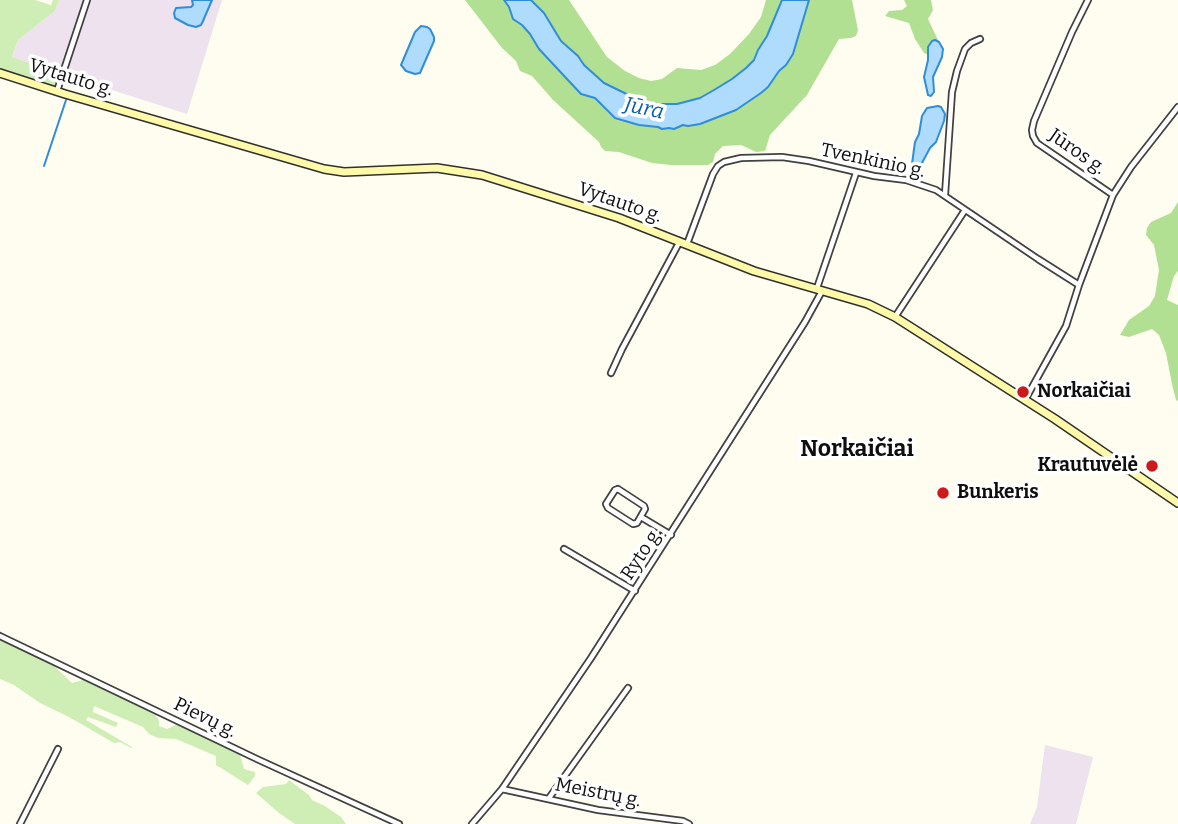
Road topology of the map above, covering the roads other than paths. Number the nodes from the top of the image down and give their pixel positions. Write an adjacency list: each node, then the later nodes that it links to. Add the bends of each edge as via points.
1 (87, 0): 5 (street)
2 (1088, 0): 9 (street, Jūros g., via 1032,130 1037,143)
3 (980, 39): 8 (street, via 965,49 952,92)
4 (0, 73): 5 (main road, Vytauto g.)
5 (57, 91): 11 (main road, Vytauto g., via 324,169 471,172)
6 (1178, 107): 9 (street)
7 (856, 173): 8 (street, Tvenkinio g., via 915,182); 11 (street, Tvenkinio g., via 782,157 724,162 713,174); 13 (street, Ryto g.)
8 (945, 195): 10 (street, Tvenkinio g.)
9 (1113, 195): 12 (street, Jūros g.)
10 (965, 210): 12 (street, Tvenkinio g.); 14 (street)
11 (683, 243): 13 (main road, Vytauto g., via 754,271); 15 (street, via 648,298)
12 (1079, 285): 16 (street, Jūros g., via 1063,332)
13 (820, 289): 14 (main road, Vytauto g.); 19 (street, Ryto g., via 805,322)
14 (895, 317): 16 (main road, Vytauto g.)
15 (611, 373)
16 (1025, 400): 17 (main road, Vytauto g.)
17 (1178, 503)
18 (641, 517): 18 (street, via 633,524 608,508 615,490 644,506); 19 (street)
19 (671, 535): 21 (street, Ryto g.)
20 (564, 549): 21 (street)
21 (635, 591): 25 (street, Ryto g.)
22 (0, 636): 28 (street, Pievų g.)
23 (628, 688): 26 (street)
24 (58, 748): 27 (street)
25 (502, 789): 26 (street, Meistrų g.); 29 (street, Ryto g.)
26 (549, 799): 30 (street, Meistrų g.)
27 (20, 824)
28 (399, 824)
29 (472, 824)
30 (689, 824)

